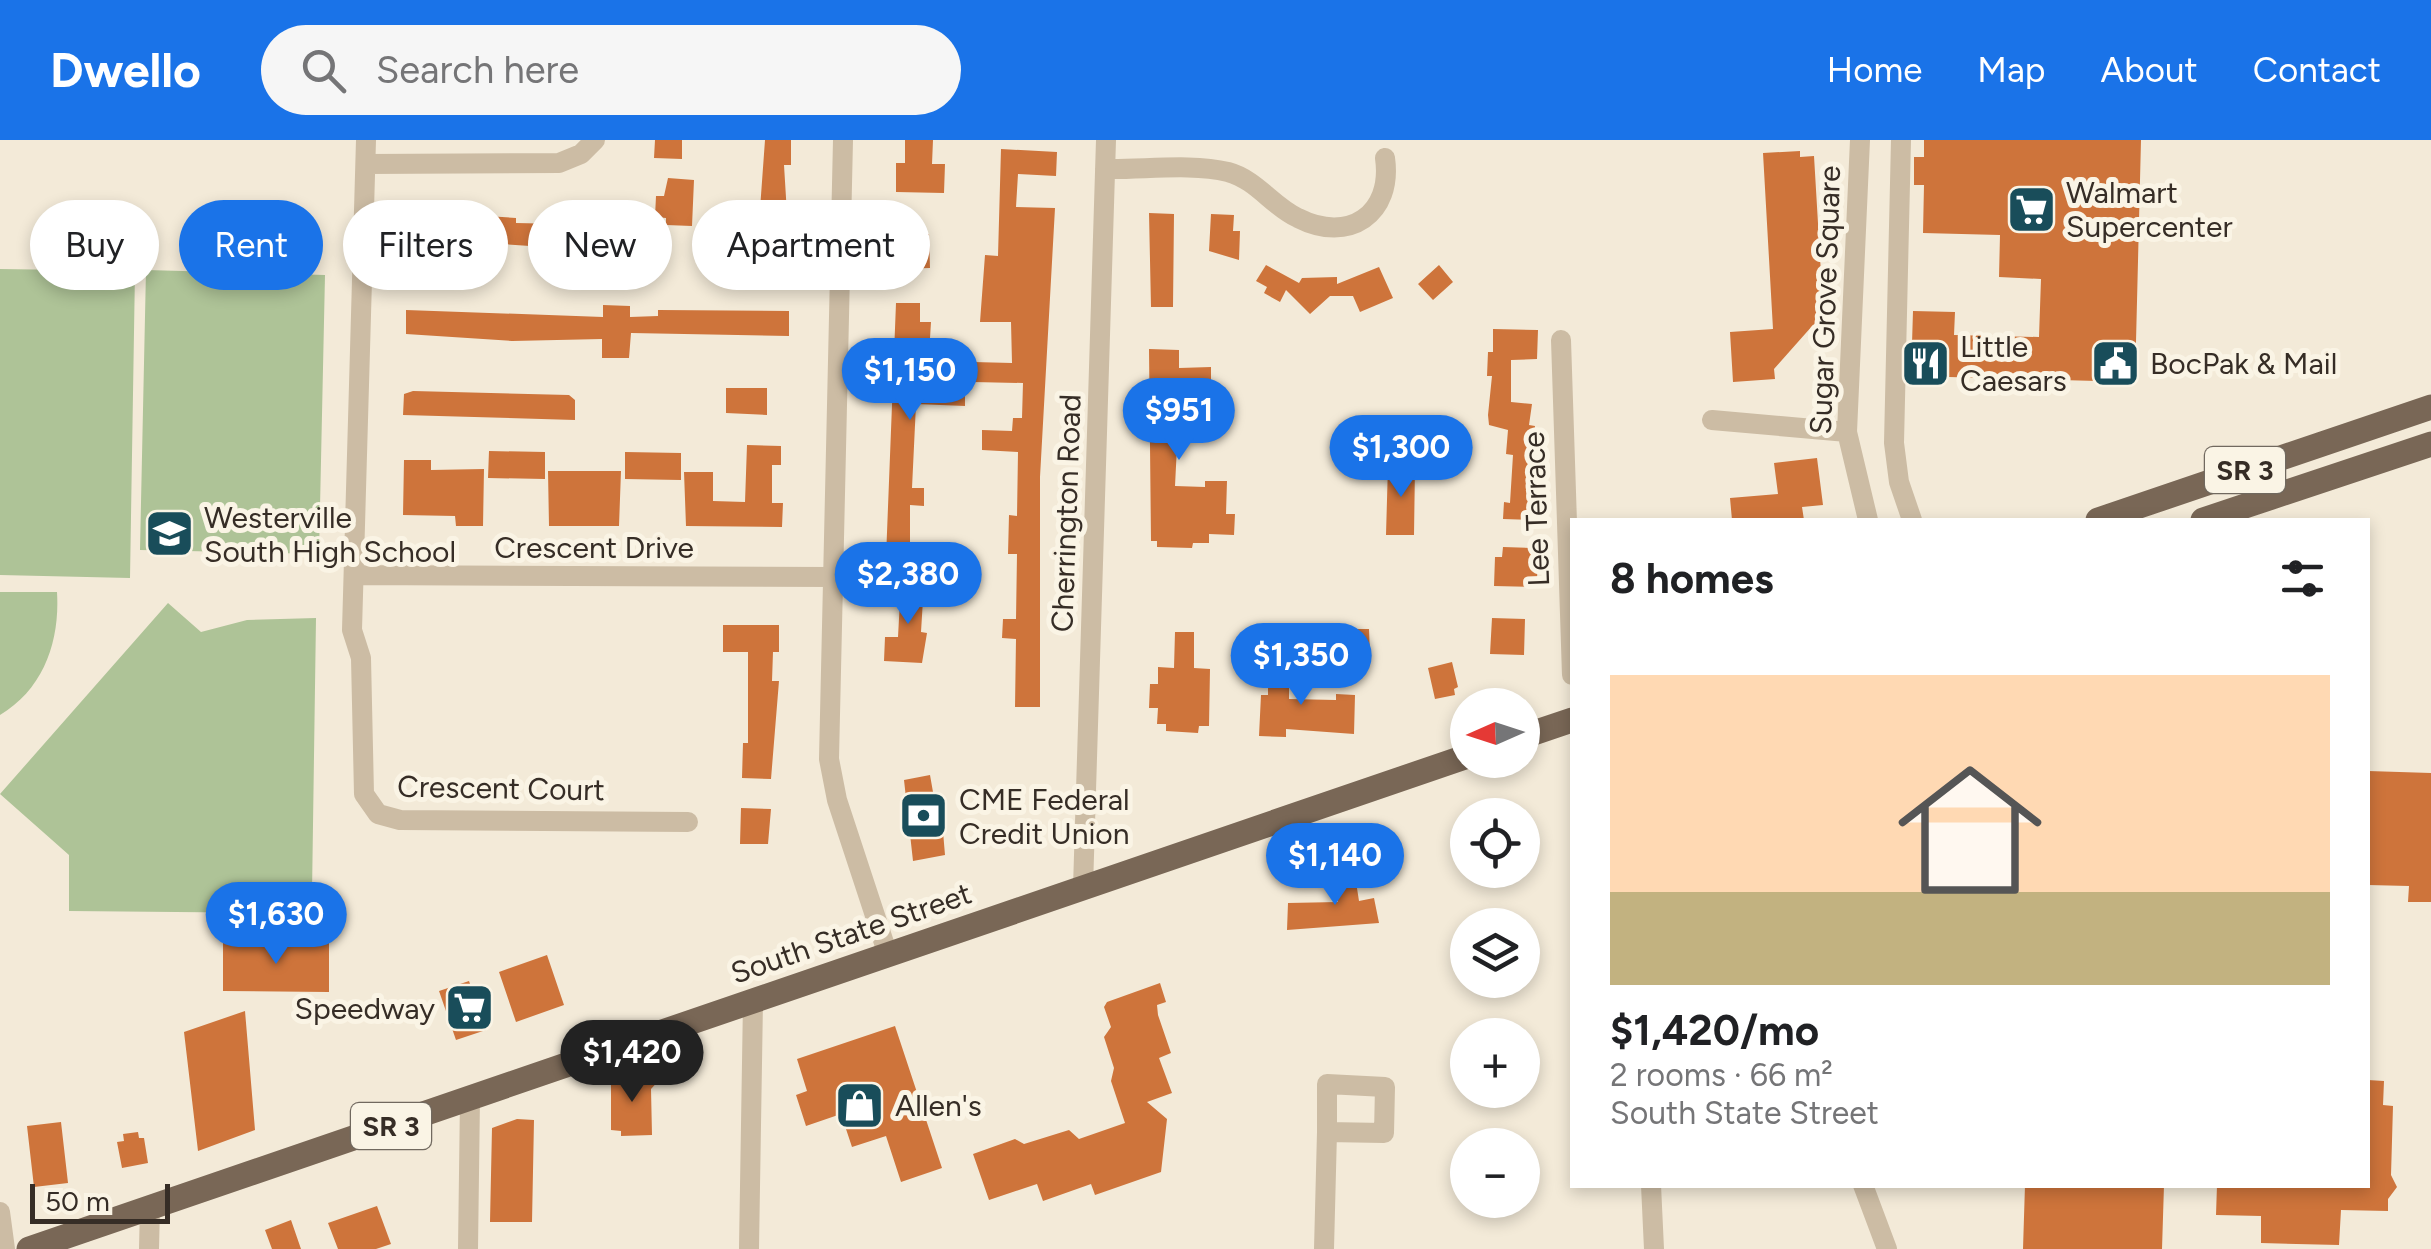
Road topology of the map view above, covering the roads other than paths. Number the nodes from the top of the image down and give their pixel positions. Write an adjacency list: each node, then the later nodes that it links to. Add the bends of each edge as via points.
1 (366, 140): 8 (street)
2 (595, 140): 8 (street, via 559,164)
3 (843, 140): 23 (street)
4 (1106, 140): 9 (street, Cherrington Road)
5 (1860, 140): 14 (street, Sugar Grove Square)
6 (1901, 140): 19 (street, via 1894,443)
7 (1385, 158): 9 (street, via 1389,182 1380,204 1363,220 1342,224 1298,218 1259,187 1224,171)
8 (366, 164): 22 (street)
9 (1105, 169): 29 (street, Cherrington Road)
10 (1561, 340): 24 (street, Lee Terrace)
11 (2431, 407): 17 (main road, SR 3)
12 (1712, 420): 14 (street)
13 (2431, 427): 16 (main road, via 2325,466)
14 (1847, 432): 18 (street, Sugar Grove Square)
15 (2431, 444): 16 (main road, SR 3)
16 (2307, 484): 21 (main road, SR 3)
17 (2136, 512): 20 (main road, SR 3)
18 (1868, 518)
19 (1911, 518)
20 (2108, 518)
21 (2209, 518)
22 (354, 575): 23 (street, Crescent Drive); 28 (street, Crescent Court, via 362,788 378,814 400,820)
23 (833, 577): 30 (street, via 829,759)
24 (1570, 614)
25 (1570, 721): 26 (main road)
26 (1540, 731)
27 (1450, 762): 29 (main road, South State Street / SR 3)
28 (688, 822)
29 (1083, 888): 30 (main road, South State Street / SR 3)
30 (888, 955): 31 (main road, South State Street / SR 3)
31 (752, 1002): 32 (main road, South State Street / SR 3); 42 (street)
32 (470, 1098): 36 (main road, South State Street / SR 3); 41 (street)
33 (1327, 1132): 43 (street)
34 (1651, 1188): 44 (street)
35 (1864, 1188): 45 (street)
36 (150, 1207): 39 (main road, South State Street / SR 3); 40 (street)
37 (0, 1212): 38 (street)
38 (5, 1249)
39 (29, 1249)
40 (149, 1249)
41 (468, 1249)
42 (749, 1249)
43 (1324, 1249)
44 (1654, 1249)
45 (1887, 1249)

